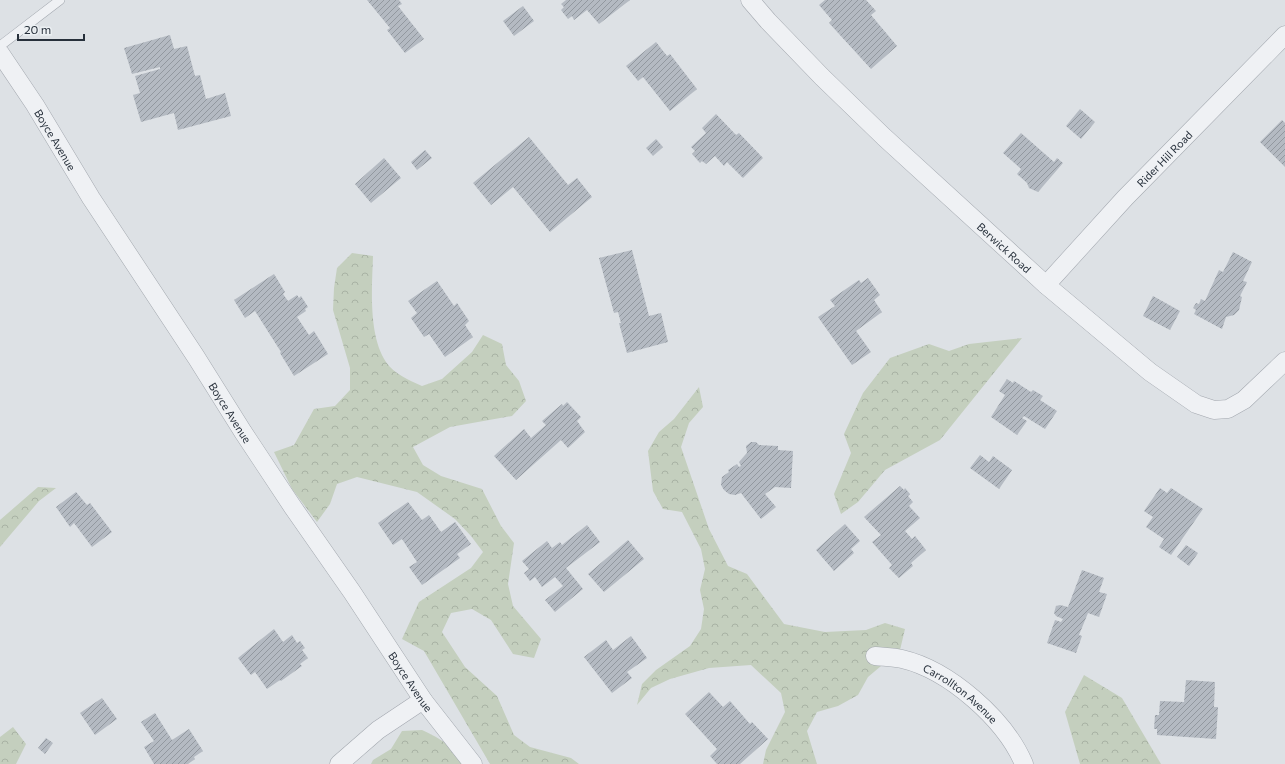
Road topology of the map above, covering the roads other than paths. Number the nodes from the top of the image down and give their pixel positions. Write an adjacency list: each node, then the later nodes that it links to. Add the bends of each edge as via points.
1 (60, 0): 4 (lane)
2 (750, 0): 6 (street, Berwick Road, via 822,77 906,158)
3 (1285, 35): 6 (street, Rider Hill Road, via 1125,198)
4 (0, 46)
5 (0, 53): 9 (street, Boyce Avenue, via 243,432)
6 (1046, 285): 7 (street, Berwick Road, via 1150,372 1196,404 1214,410 1228,409 1244,400)
7 (1285, 361)
8 (875, 656): 12 (street, Carrollton Avenue, via 902,660 930,669 971,696 1009,736)
9 (423, 700): 10 (street, via 378,730); 11 (street, Boyce Avenue)
10 (339, 764)
11 (473, 764)
12 (1024, 764)

